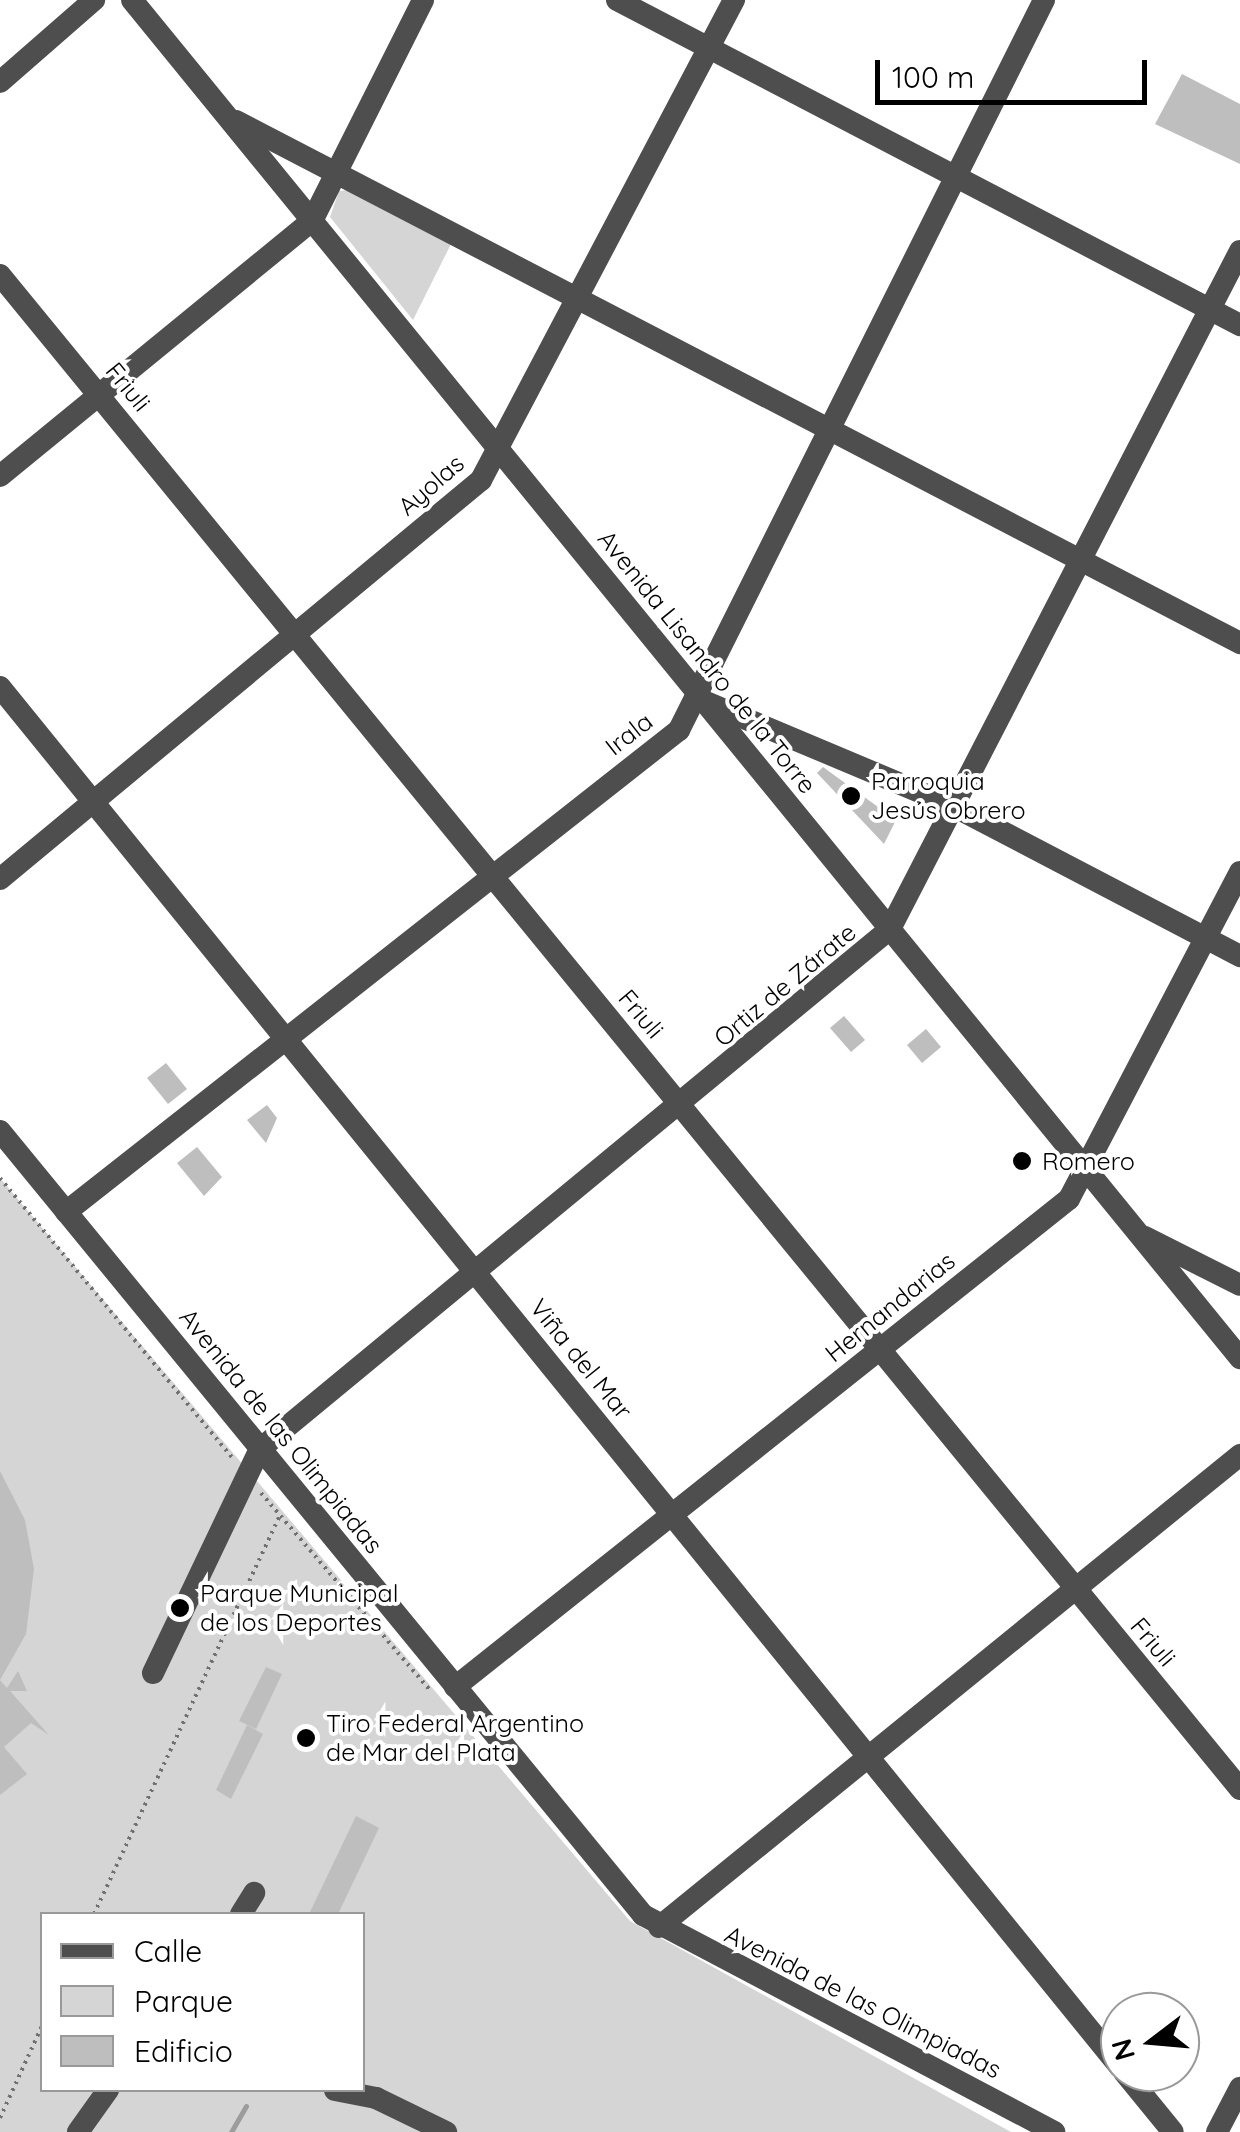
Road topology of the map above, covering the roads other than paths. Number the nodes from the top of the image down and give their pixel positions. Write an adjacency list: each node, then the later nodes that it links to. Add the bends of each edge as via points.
1 (94, 0): 8 (street)
2 (132, 0): 9 (street, Avenida Lisandro de la Torre)
3 (424, 0): 10 (street)
4 (617, 0): 7 (street)
5 (734, 0): 7 (street, Ayolas)
6 (1044, 0): 11 (street, Irala)
7 (710, 49): 11 (street); 15 (street, Ayolas)
8 (0, 82)
9 (226, 115): 10 (street); 12 (street, Avenida Lisandro de la Torre)
10 (332, 170): 12 (street); 15 (street)
11 (954, 177): 16 (street); 19 (street, Irala)
12 (312, 221): 18 (street); 20 (street, Avenida Lisandro de la Torre)
13 (1240, 251): 16 (street, Ortiz de Zárate)
14 (0, 275): 18 (street, Friuli)
15 (581, 297): 19 (street); 20 (street, Ayolas)
16 (1211, 310): 17 (street); 22 (street, Ortiz de Zárate)
17 (1240, 325)
18 (99, 395): 21 (street); 23 (street, Friuli)
19 (830, 428): 22 (street); 26 (street, Irala)
20 (503, 454): 23 (street, Ayolas); 26 (street, Avenida Lisandro de la Torre)
21 (0, 476)
22 (1079, 559): 24 (street); 28 (street, Ortiz de Zárate)
23 (297, 636): 27 (street, Ayolas); 30 (street, Friuli)
24 (1240, 643)
25 (0, 687): 27 (street, Viña del Mar)
26 (702, 699): 28 (street); 30 (street, Irala, via 679,730); 32 (street, Avenida Lisandro de la Torre)
27 (94, 803): 31 (street, Ayolas); 35 (street, Viña del Mar)
28 (956, 807): 32 (street, Ortiz de Zárate); 33 (street)
29 (1240, 872): 33 (street, Hernandarias)
30 (492, 877): 35 (street, Irala); 36 (street, Friuli)
31 (0, 879)
32 (890, 929): 36 (street, Ortiz de Zárate); 38 (street, Avenida Lisandro de la Torre)
33 (1206, 938): 34 (street); 38 (street, Hernandarias)
34 (1240, 956)
35 (285, 1038): 39 (street, Irala); 41 (street, Viña del Mar)
36 (682, 1106): 41 (street, Ortiz de Zárate); 43 (street, Friuli)
37 (0, 1131): 39 (street, Avenida de las Olimpiadas)
38 (1088, 1172): 40 (street, Avenida Lisandro de la Torre); 43 (street, Hernandarias, via 1069,1200)
39 (66, 1212): 45 (street, Avenida de las Olimpiadas)
40 (1138, 1234): 42 (street); 44 (street, Avenida Lisandro de la Torre)
41 (478, 1276): 45 (street, Ortiz de Zárate); 47 (street, Viña del Mar)
42 (1240, 1286)
43 (881, 1349): 47 (street, Hernandarias); 48 (street, Friuli)
44 (1240, 1358)
45 (260, 1449): 49 (street); 50 (street, Avenida de las Olimpiadas)
46 (1240, 1455): 48 (street)
47 (674, 1518): 50 (street, Hernandarias); 51 (street, Viña del Mar)
48 (1072, 1588): 51 (street); 52 (street, Friuli)
49 (152, 1673)
50 (447, 1694): 55 (street, Avenida de las Olimpiadas, via 619,1892)
51 (868, 1757): 55 (street); 56 (street, Viña del Mar)
52 (1240, 1789)
53 (254, 1893): 54 (street)
54 (242, 1912)
55 (660, 1927): 63 (street, Avenida de las Olimpiadas)
56 (1100, 2042)
57 (1240, 2088): 65 (street)
58 (107, 2092): 61 (street)
59 (346, 2092): 62 (street, via 376,2098)
60 (1141, 2092): 64 (street, Viña del Mar)
61 (78, 2132)
62 (446, 2132)
63 (1054, 2132)
64 (1173, 2132)
65 (1218, 2132)

